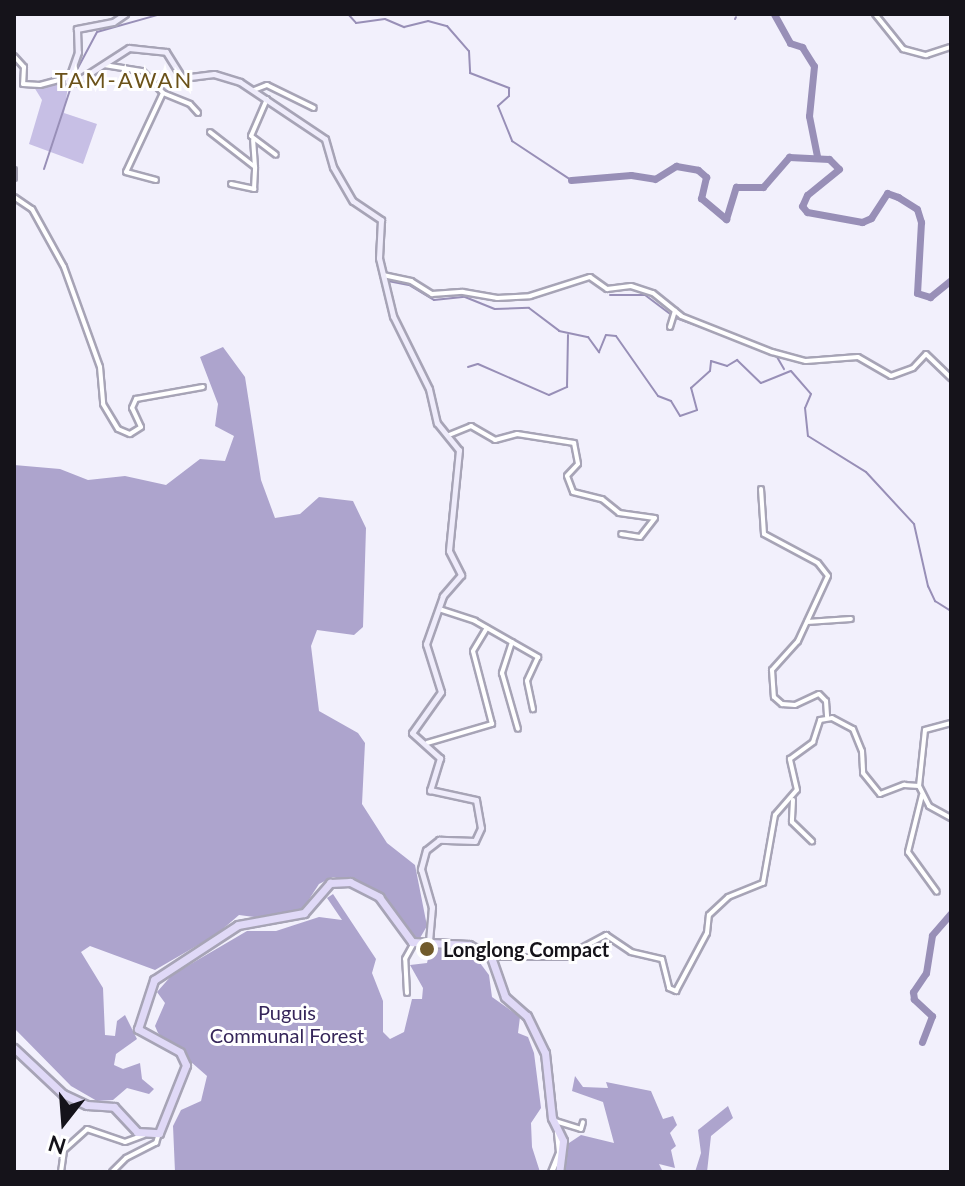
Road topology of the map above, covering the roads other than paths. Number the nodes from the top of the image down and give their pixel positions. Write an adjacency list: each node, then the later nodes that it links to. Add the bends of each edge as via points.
1 (125, 14): 6 (main road, via 113,22 77,29 78,52)
2 (875, 14): 3 (street, via 903,49 926,55)
3 (951, 47)
4 (14, 56): 6 (street, via 24,67 23,84)
5 (102, 65): 6 (main road, via 76,82); 7 (main road, via 129,48 166,52 184,79 221,75); 8 (street, via 142,71)
6 (67, 78)
7 (254, 90): 9 (main road); 10 (street, via 267,85)
8 (163, 93): 11 (street); 18 (street, via 126,172)
9 (267, 99): 13 (street, via 251,127); 21 (main road, via 325,139 333,167 353,201 379,216)
10 (314, 108)
11 (198, 113)
12 (210, 132): 15 (street)
13 (253, 140): 14 (street); 15 (street)
14 (276, 155)
15 (255, 167): 19 (street, via 254,189)
16 (14, 170): 17 (street)
17 (14, 178)
18 (156, 180)
19 (231, 184)
20 (14, 197): 25 (street, via 32,209 64,267 100,367 103,404 118,429 130,434 141,427 132,404 136,399)
21 (383, 275): 22 (street, via 411,281 432,294 497,298 530,296 585,276 607,289 649,291); 26 (main road, via 395,321 429,389 437,423)
22 (674, 315): 23 (street); 24 (street, via 806,361 858,357 887,376 910,370 929,354)
23 (670, 327)
24 (951, 378)
25 (203, 387)
26 (449, 435): 28 (street, via 471,426 495,440 517,434 574,443 578,464 567,476 573,492 602,499 619,513 655,518 640,537); 29 (main road, via 459,450 460,466 449,551 461,574)
27 (761, 489): 31 (street, via 764,534 818,563 828,576)
28 (621, 534)
29 (439, 609): 32 (street); 38 (main road, via 426,647 441,696 412,733)
30 (851, 619): 31 (street)
31 (807, 622): 35 (street, via 791,651 772,670 775,699 795,705 816,693 826,701)
32 (487, 628): 33 (street); 38 (street, via 473,651 492,724)
33 (512, 642): 34 (street, via 538,657 527,681); 37 (street, via 502,673)
34 (533, 709)
35 (827, 717): 39 (street, via 855,732 863,773 880,794); 41 (street, via 819,722 813,742 792,754 798,785)
36 (951, 723): 39 (street, via 925,730)
37 (518, 729)
38 (427, 743): 46 (main road, via 440,758 430,790 476,800 481,828 475,841 439,840 426,850 421,869 432,907)
39 (919, 786): 40 (street)
40 (922, 795): 42 (street, via 929,806); 44 (street, via 908,852)
41 (793, 800): 43 (street, via 792,822); 47 (street, via 775,815 763,883 728,897 709,915 705,937 676,991 667,985 662,959 631,952 606,935 565,957)
42 (951, 818)
43 (812, 841)
44 (937, 892)
45 (414, 943): 46 (main road); 48 (street, via 405,959); 52 (main road, via 372,891 337,881 324,887 308,911 246,922 163,972 144,999 138,1029 180,1052 186,1065)
46 (429, 943): 47 (main road, via 469,945)
47 (491, 957): 51 (main road, via 505,997 527,1016 545,1053)
48 (407, 993)
49 (14, 1048): 53 (main road, via 63,1094 87,1105 114,1107)
50 (583, 1122): 51 (street, via 581,1129 574,1123)
51 (554, 1124): 56 (street, via 559,1152); 57 (main road, via 564,1148)
52 (159, 1133): 53 (main road); 55 (street, via 156,1143)
53 (144, 1135): 54 (street, via 125,1142 87,1129 64,1150)
54 (61, 1172)
55 (112, 1172)
56 (551, 1172)
57 (559, 1172)

